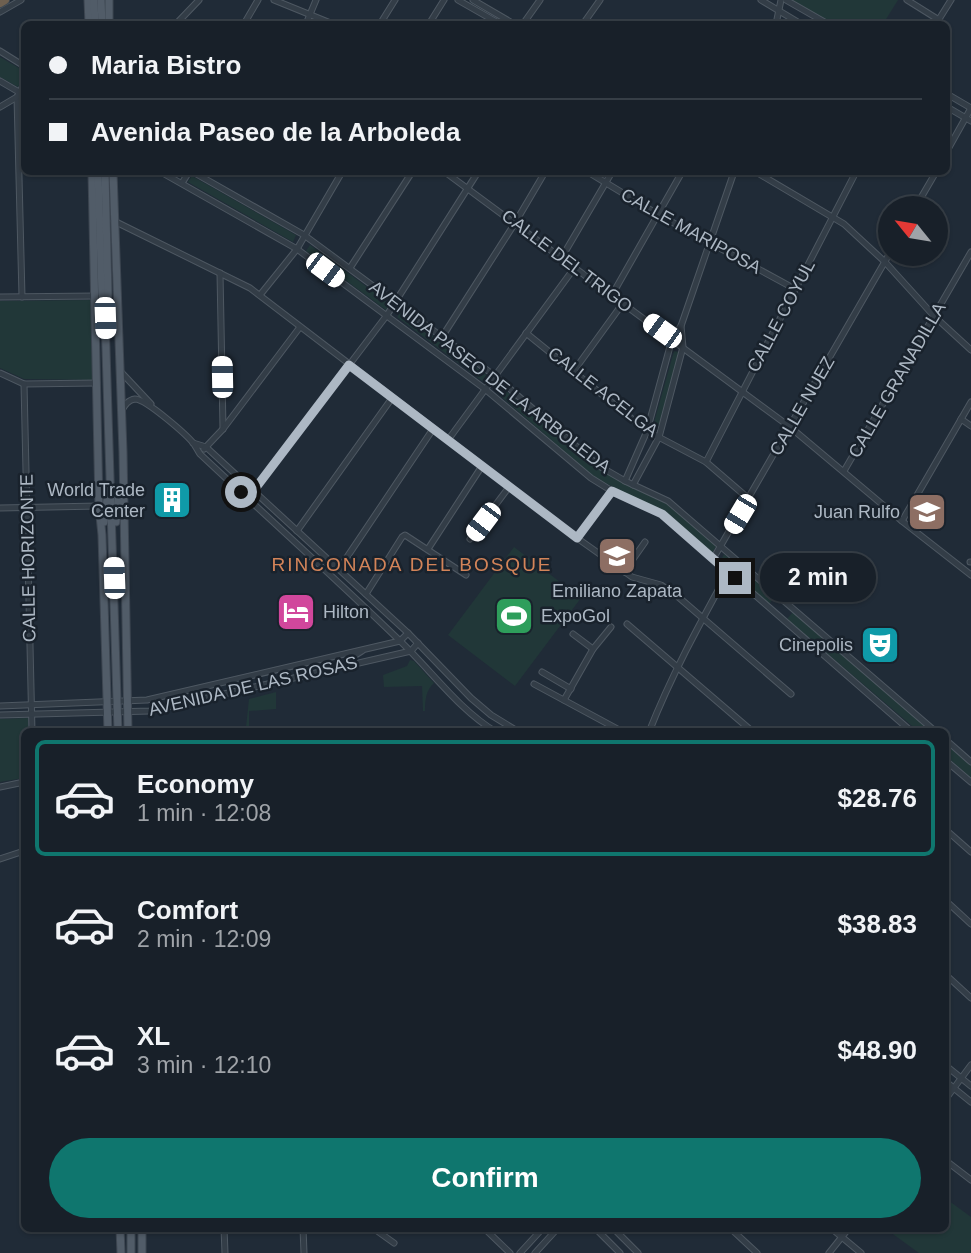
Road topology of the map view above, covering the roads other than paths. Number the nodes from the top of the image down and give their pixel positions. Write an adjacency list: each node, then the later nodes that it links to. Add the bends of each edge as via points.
1 (5, 0): 20 (highway)
2 (21, 0): 22 (street)
3 (92, 0): 25 (main road)
4 (101, 0): 26 (main road)
5 (109, 0): 27 (main road)
6 (199, 0): 28 (street)
7 (258, 0): 29 (street)
8 (274, 0): 24 (street)
9 (316, 0): 24 (street)
10 (394, 0): 32 (street)
11 (444, 0): 33 (street)
12 (458, 0): 21 (street)
13 (472, 0): 21 (street)
14 (540, 0): 35 (street)
15 (600, 0): 36 (street)
16 (761, 0): 23 (street)
17 (783, 0): 23 (street); 39 (street)
18 (906, 0): 40 (street)
19 (951, 0): 41 (street)
20 (0, 3)
21 (483, 6): 34 (street)
22 (0, 12)
23 (780, 13): 37 (street); 38 (street)
24 (310, 15): 30 (street); 31 (street)
25 (93, 21)
26 (102, 21)
27 (109, 21)
28 (179, 21)
29 (246, 21)
30 (307, 21)
31 (325, 21)
32 (382, 21)
33 (431, 21)
34 (498, 21)
35 (525, 21)
36 (585, 21)
37 (777, 21)
38 (795, 21)
39 (822, 21)
40 (937, 21)
41 (939, 21)
42 (0, 51): 43 (street)
43 (21, 64)
44 (0, 81): 45 (street)
45 (20, 95): 47 (street); 95 (street)
46 (950, 96): 48 (street)
47 (0, 107)
48 (971, 108): 50 (street)
49 (950, 109): 50 (street)
50 (968, 119): 51 (street)
51 (950, 146)
52 (92, 175): 91 (main road)
53 (98, 175): 91 (main road)
54 (105, 175): 91 (main road)
55 (113, 175): 77 (main road)
56 (167, 175): 72 (street, AVENIDA PASEO DE LA ARBOLEDA)
57 (189, 175): 72 (street)
58 (196, 175): 79 (street, AVENIDA PASEO DE LA ARBOLEDA)
59 (340, 175): 79 (street)
60 (410, 175): 88 (street)
61 (449, 175): 73 (street, CALLE DEL TRIGO)
62 (476, 175): 73 (street)
63 (543, 175): 78 (street)
64 (593, 175): 71 (street, CALLE MARIPOSA)
65 (610, 175): 71 (street)
66 (680, 175): 75 (street)
67 (733, 175): 80 (street)
68 (761, 175): 76 (street)
69 (854, 175): 76 (street, CALLE COYUL)
70 (934, 175): 74 (street)
71 (606, 182): 75 (street, CALLE MARIPOSA); 84 (street)
72 (182, 183): 81 (street, AVENIDA PASEO DE LA ARBOLEDA)
73 (468, 188): 78 (street, CALLE DEL TRIGO); 96 (street)
74 (922, 196)
75 (659, 215): 80 (street, CALLE MARIPOSA); 93 (street)
76 (833, 217): 83 (street); 90 (street, CALLE COYUL)
77 (114, 221): 89 (street); 108 (main road)
78 (515, 223): 84 (street, CALLE DEL TRIGO); 103 (street)
79 (304, 235): 81 (street); 88 (street, AVENIDA PASEO DE LA ARBOLEDA)
80 (710, 242): 90 (street, CALLE MARIPOSA); 100 (street)
81 (296, 248): 92 (street); 98 (street, AVENIDA PASEO DE LA ARBOLEDA)
82 (971, 251): 99 (street, CALLE GRANADILLA)
83 (878, 256)
84 (562, 257): 87 (street, CALLE DEL TRIGO)
85 (883, 266): 122 (street, CALLE NUEZ)
86 (889, 266): 99 (street)
87 (575, 267): 93 (street, CALLE DEL TRIGO); 102 (street)
88 (350, 268): 96 (street, AVENIDA PASEO DE LA ARBOLEDA)
89 (220, 273): 92 (street); 123 (street)
90 (795, 289): 115 (street, CALLE COYUL)
91 (102, 295): 95 (street); 112 (main road); 134 (main road)
92 (260, 295): 101 (street)
93 (612, 295): 97 (street, CALLE DEL TRIGO)
94 (0, 297): 95 (street)
95 (22, 297)
96 (395, 302): 98 (street); 103 (street, AVENIDA PASEO DE LA ARBOLEDA)
97 (623, 303): 104 (street, CALLE DEL TRIGO); 109 (street)
98 (387, 315): 107 (street); 114 (street, AVENIDA PASEO DE LA ARBOLEDA)
99 (934, 316): 106 (street); 135 (street, CALLE GRANADILLA)
100 (681, 326): 104 (street); 105 (street)
101 (300, 327): 107 (street); 123 (street)
102 (526, 332): 109 (street, CALLE ACELGA); 111 (street)
103 (442, 337): 111 (street, AVENIDA PASEO DE LA ARBOLEDA)
104 (672, 339): 105 (street, CALLE DEL TRIGO); 125 (street)
105 (682, 347): 115 (street, CALLE DEL TRIGO); 126 (street)
106 (971, 350)
107 (349, 365): 116 (street); 139 (street)
108 (120, 371): 118 (street); 119 (main road)
109 (573, 372): 125 (street, CALLE ACELGA)
110 (0, 373): 113 (street)
111 (495, 376): 114 (street); 136 (street, AVENIDA PASEO DE LA ARBOLEDA, via 598,466)
112 (97, 383): 113 (street); 143 (main road)
113 (24, 384): 145 (street, CALLE HORIZONTE)
114 (485, 388): 127 (street); 140 (street, AVENIDA PASEO DE LA ARBOLEDA)
115 (742, 390): 122 (street, CALLE DEL TRIGO); 132 (street, CALLE COYUL)
116 (392, 398): 124 (street); 147 (street)
117 (971, 402): 120 (street)
118 (155, 409): 119 (street, via 133,400 126,403); 128 (street)
119 (121, 416): 130 (main road)
120 (961, 419): 121 (street); 146 (street)
121 (971, 426)
122 (790, 427): 135 (street, CALLE DEL TRIGO); 142 (street, CALLE NUEZ)
123 (223, 429): 129 (street)
124 (433, 429): 127 (street); 156 (street)
125 (648, 431): 126 (street, CALLE ACELGA); 136 (street)
126 (659, 437): 132 (street, CALLE ACELGA); 137 (street)
127 (447, 440): 133 (street)
128 (193, 443): 129 (street); 131 (street)
129 (206, 447): 131 (street); 139 (street)
130 (122, 452): 154 (main road); 179 (main road)
131 (200, 454): 141 (street)
132 (706, 462): 142 (street, CALLE ACELGA)
133 (482, 466): 138 (street); 153 (street)
134 (111, 468): 148 (main road); 154 (main road)
135 (844, 471): 146 (street, CALLE DEL TRIGO)
136 (625, 481): 137 (street, AVENIDA PASEO DE LA ARBOLEDA)
137 (633, 485): 152 (street, AVENIDA PASEO DE LA ARBOLEDA, via 668,501)
138 (509, 487): 149 (street); 150 (street)
139 (254, 491): 141 (street); 147 (street)
140 (612, 491): 149 (street); 155 (street, AVENIDA PASEO DE LA ARBOLEDA, via 662,514)
141 (248, 498): 167 (street)
142 (749, 499): 152 (street, CALLE NUEZ)
143 (99, 506): 145 (street); 148 (main road)
144 (0, 508): 145 (street)
145 (27, 508): 182 (street, CALLE HORIZONTE)
146 (902, 521): 160 (street, CALLE DEL TRIGO)
147 (297, 531): 156 (street)
148 (102, 536): 180 (main road)
149 (577, 538): 157 (street)
150 (470, 539)
151 (645, 542): 157 (street)
152 (721, 546): 155 (street, CALLE NUEZ); 199 (street, AVENIDA PASEO DE LA ARBOLEDA)
153 (428, 550): 159 (street); 161 (street, via 402,537)
154 (113, 554): 181 (main road)
155 (713, 559): 158 (street, AVENIDA PASEO DE LA ARBOLEDA)
156 (339, 569): 161 (street)
157 (624, 572): 162 (street, via 666,588)
158 (728, 572): 162 (street); 198 (street, AVENIDA PASEO DE LA ARBOLEDA)
159 (466, 575)
160 (971, 575)
161 (366, 594): 165 (street)
162 (703, 618): 173 (street); 177 (street)
163 (627, 624): 173 (street)
164 (611, 627): 170 (street)
165 (408, 633): 167 (street); 168 (street)
166 (573, 634): 170 (street)
167 (400, 641): 169 (street, AVENIDA DE LAS ROSAS); 171 (street)
168 (418, 643): 171 (street); 194 (street, via 471,698)
169 (368, 648): 172 (street); 179 (street, AVENIDA DE LAS ROSAS)
170 (593, 649): 176 (street)
171 (411, 651): 172 (street, AVENIDA DE LAS ROSAS); 193 (street)
172 (346, 665): 186 (street, AVENIDA DE LAS ROSAS, via 150,711)
173 (677, 666): 196 (street); 197 (street)
174 (542, 671): 176 (street)
175 (534, 684): 178 (street)
176 (571, 689): 178 (street)
177 (791, 694)
178 (564, 700): 195 (street)
179 (127, 701): 181 (street, AVENIDA DE LAS ROSAS); 186 (main road)
180 (107, 702): 181 (street, AVENIDA DE LAS ROSAS); 182 (street, AVENIDA DE LAS ROSAS); 184 (main road)
181 (117, 702): 185 (main road)
182 (32, 705): 183 (street, AVENIDA DE LAS ROSAS); 187 (street, CALLE HORIZONTE)
183 (0, 706)
184 (107, 712): 185 (street, AVENIDA DE LAS ROSAS); 187 (street, AVENIDA DE LAS ROSAS); 190 (main road)
185 (117, 712): 186 (street, AVENIDA DE LAS ROSAS); 191 (main road)
186 (128, 712): 192 (main road)
187 (32, 714): 188 (street, AVENIDA DE LAS ROSAS); 189 (street, CALLE HORIZONTE)
188 (0, 716)
189 (32, 728)
190 (108, 728)
191 (118, 728)
192 (128, 728)
193 (491, 728)
194 (512, 728)
195 (616, 728)
196 (651, 728)
197 (748, 728)
198 (907, 728)
199 (931, 728)
200 (949, 743): 201 (street)
201 (971, 762)
202 (949, 763): 203 (street)
203 (971, 782)
204 (21, 783): 205 (street)
205 (0, 787)
206 (949, 833): 208 (street)
207 (21, 852): 209 (street)
208 (971, 852)
209 (0, 859)
210 (949, 904): 211 (street)
211 (971, 924)
212 (949, 978): 213 (street)
213 (971, 998)
214 (971, 1065): 216 (street)
215 (949, 1068): 216 (street)
216 (961, 1078): 218 (street); 219 (street)
217 (949, 1085): 219 (street)
218 (971, 1086)
219 (954, 1089): 220 (street); 221 (street)
220 (949, 1095)
221 (971, 1102)
222 (949, 1163): 223 (street)
223 (971, 1180)
224 (120, 1232): 240 (main road)
225 (131, 1232): 241 (main road)
226 (142, 1232): 242 (main road)
227 (224, 1232): 243 (street)
228 (303, 1232): 244 (street)
229 (379, 1232): 239 (street)
230 (488, 1232): 245 (street)
231 (539, 1232): 246 (street)
232 (554, 1232): 247 (street)
233 (599, 1232): 248 (street)
234 (617, 1232): 249 (street)
235 (734, 1232): 250 (street)
236 (835, 1232): 238 (street)
237 (846, 1232): 238 (street)
238 (842, 1238): 251 (street); 252 (street)
239 (394, 1243)
240 (121, 1253)
241 (131, 1253)
242 (142, 1253)
243 (225, 1253)
244 (304, 1253)
245 (510, 1253)
246 (520, 1253)
247 (534, 1253)
248 (620, 1253)
249 (638, 1253)
250 (757, 1253)
251 (830, 1253)
252 (861, 1253)

